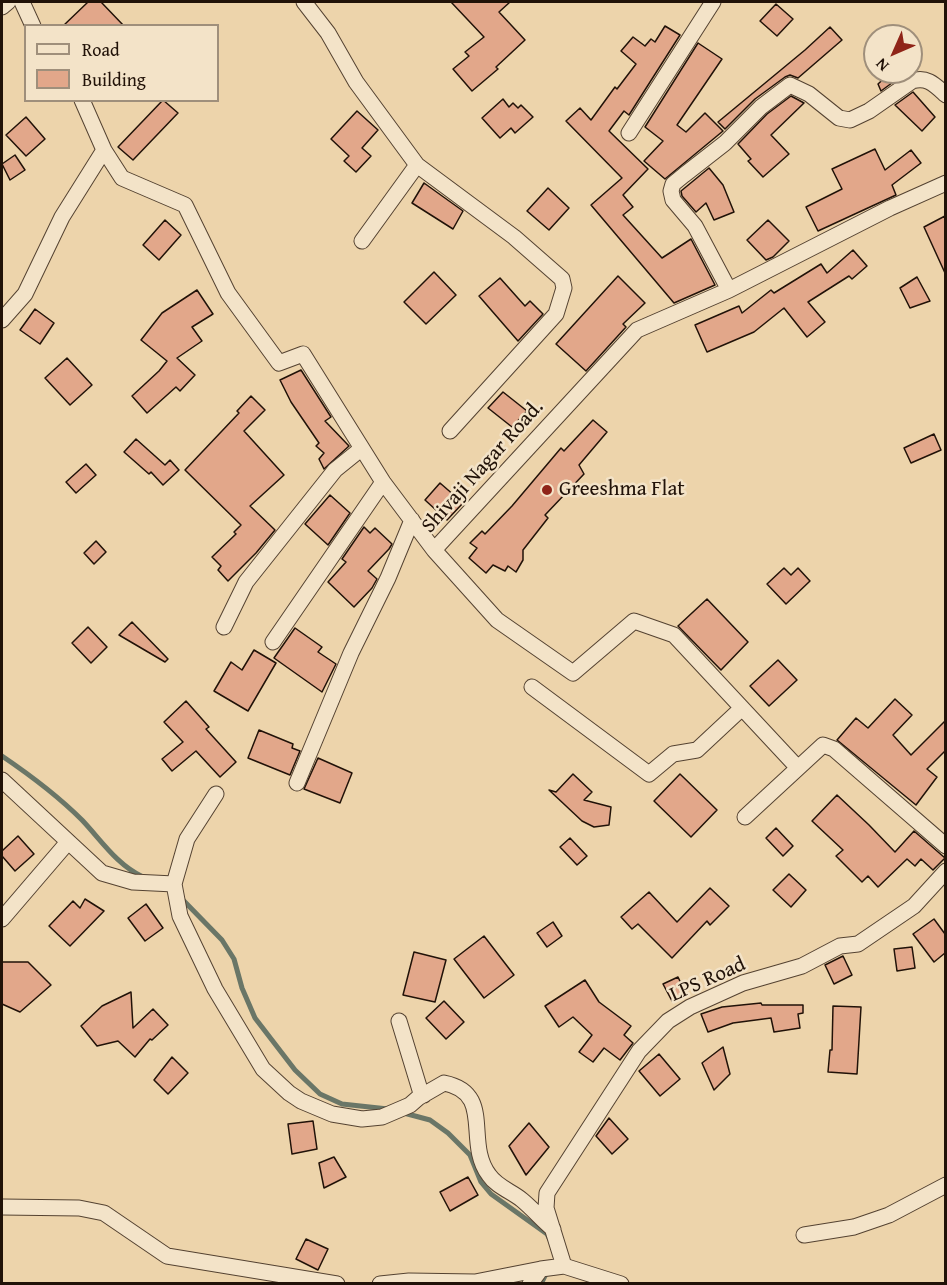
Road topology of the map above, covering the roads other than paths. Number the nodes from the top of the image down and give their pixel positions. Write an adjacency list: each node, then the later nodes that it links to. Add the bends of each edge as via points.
1 (8, 2): 5 (street)
2 (22, 2): 6 (street)
3 (304, 2): 11 (street)
4 (713, 2): 9 (street)
5 (2, 7)
6 (32, 24)
7 (945, 95): 14 (street, via 927,79 919,78 850,120 839,118 809,94 790,85 674,184 674,200 695,226)
8 (83, 102): 10 (street)
9 (629, 133)
10 (104, 150): 15 (street, via 62,217 25,294); 17 (street, via 122,177 185,205 228,293 279,363 303,354)
11 (417, 165): 13 (street); 16 (street, via 514,237 562,279 564,288 556,314)
12 (945, 183): 14 (street, Shivaji Nagar Road.)
13 (362, 241)
14 (729, 290): 20 (street, Shivaji Nagar Road., via 637,330)
15 (2, 320)
16 (450, 431)
17 (361, 449): 18 (street); 21 (street, via 335,470 246,582)
18 (383, 483): 19 (street); 22 (street)
19 (412, 520): 20 (street); 27 (street, via 351,652)
20 (434, 549): 24 (street, Shivaji Nagar Road., via 497,620 573,673 634,621 674,635)
21 (224, 627)
22 (273, 642)
23 (532, 687): 24 (street, via 649,774 673,754 697,750)
24 (742, 708): 25 (street, Shivaji Nagar Road.)
25 (798, 768): 29 (street); 31 (street, via 823,745 834,749)
26 (2, 780): 30 (street)
27 (297, 783)
28 (216, 794): 33 (street, via 187,839)
29 (746, 817)
30 (68, 842): 33 (street, via 102,873 133,882); 34 (street)
31 (945, 846)
32 (945, 871): 39 (street, LPS Road, via 914,906 858,944 840,946 802,966 743,983 668,1021 639,1051 547,1193 546,1208)
33 (174, 884): 36 (street, via 180,916 215,989 263,1069 289,1093 332,1114 362,1119 382,1117)
34 (2, 919)
35 (399, 1021): 36 (street)
36 (424, 1095): 39 (street, via 444,1083 455,1085 470,1096 475,1105 477,1148 488,1174)
37 (945, 1185): 40 (street, via 880,1218 854,1227)
38 (2, 1207): 43 (street, via 79,1208 104,1213 167,1256)
39 (553, 1229): 41 (street, LPS Road)
40 (804, 1235)
41 (564, 1266): 42 (street); 46 (street)
42 (541, 1269): 44 (street, via 474,1282); 45 (street)
43 (337, 1284)
44 (380, 1284)
45 (530, 1284)
46 (621, 1284)

